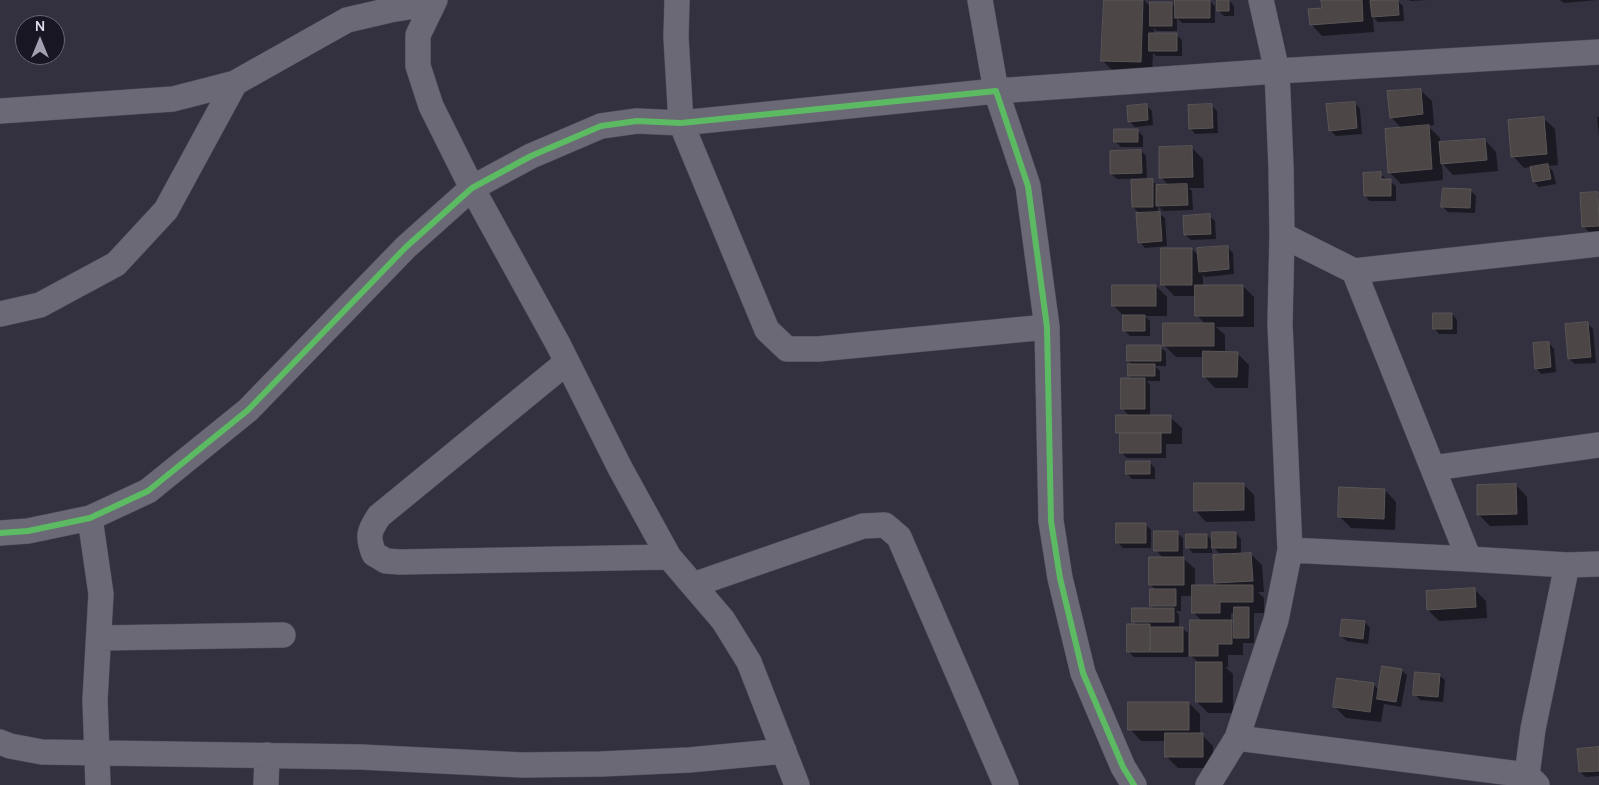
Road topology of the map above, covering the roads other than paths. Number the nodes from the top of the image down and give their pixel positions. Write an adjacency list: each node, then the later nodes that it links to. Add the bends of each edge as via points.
1 (677, 0): 10 (street)
2 (980, 0): 8 (street)
3 (1261, 0): 6 (street)
4 (434, 2): 7 (street, via 347,20); 11 (street, via 418,35 418,66 430,106)
5 (1599, 52): 6 (street)
6 (1277, 71): 8 (street); 12 (street)
7 (235, 83): 9 (street, via 173,99); 15 (street, via 166,210 116,264 40,305)
8 (996, 91): 10 (street); 16 (street, via 1028,186)
9 (0, 111)
10 (681, 124): 11 (street, via 637,121 601,126 530,156); 16 (street, via 767,330 787,349 818,349)
11 (472, 188): 17 (street); 20 (street, via 406,247 248,410 148,491)
12 (1282, 235): 14 (street); 22 (street, via 1280,324)
13 (1599, 244): 14 (street)
14 (1354, 271): 19 (street)
15 (0, 314)
16 (1047, 327): 41 (street, via 1051,522 1060,578 1083,673 1123,767)
17 (567, 362): 23 (street, via 620,468); 23 (street, via 380,516 371,529 369,542 374,554 386,561 400,562)
18 (1599, 445): 19 (street)
19 (1433, 468): 24 (street)
20 (90, 518): 21 (street); 29 (street, via 101,594)
21 (0, 533)
22 (1290, 550): 24 (street); 30 (street, via 1276,620)
23 (670, 557): 27 (street)
24 (1470, 558): 26 (street)
25 (1599, 564): 26 (street)
26 (1567, 565): 36 (street, via 1534,729)
27 (693, 585): 32 (street, via 723,620 749,662); 40 (street, via 863,526 885,525 899,537)
28 (283, 635): 29 (street)
29 (100, 638): 33 (street, via 95,700)
30 (1237, 738): 35 (street); 42 (street)
31 (0, 742): 33 (street, via 42,752)
32 (784, 751): 34 (street, via 601,764); 39 (street)
33 (96, 752): 34 (street); 37 (street)
34 (267, 755): 38 (street)
35 (1483, 777): 36 (street)
36 (1532, 780)
37 (98, 785)
38 (266, 785)
39 (797, 785)
40 (1006, 785)
41 (1134, 785)
42 (1208, 785)

